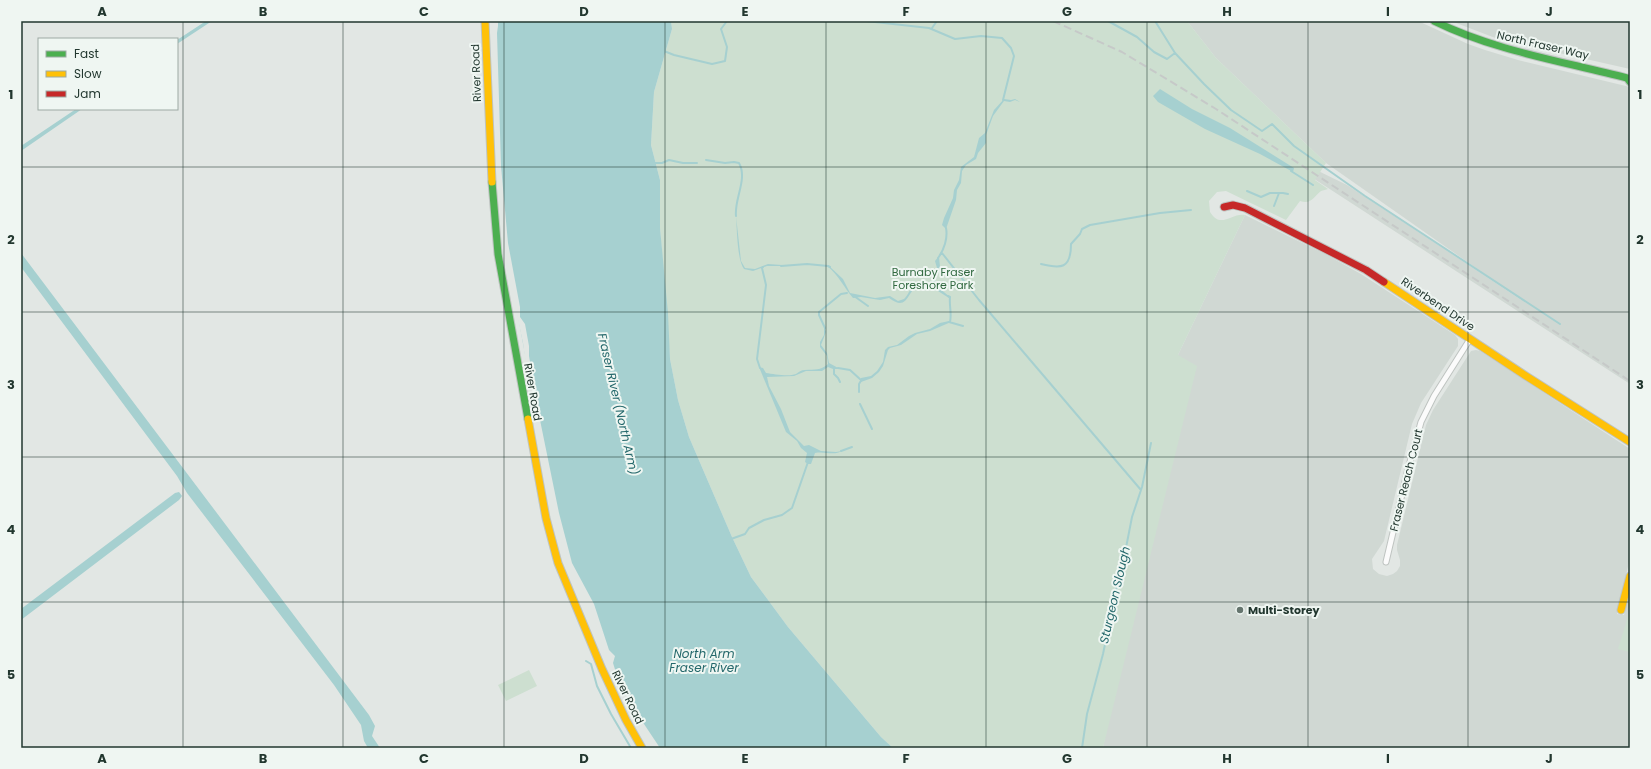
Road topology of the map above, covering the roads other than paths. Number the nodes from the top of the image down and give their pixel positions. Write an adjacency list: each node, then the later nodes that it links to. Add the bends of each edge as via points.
1 (485, 21): 10 (street, River Road, via 492,186 498,254 546,518 558,563 602,669)
2 (1434, 21): 3 (street, North Fraser Way, via 1489,44)
3 (1629, 79)
4 (1224, 207): 5 (street, Riverbend Drive, via 1234,205 1245,208 1366,270)
5 (1470, 338): 6 (street, Riverbend Drive); 7 (street, Fraser Reach Court, via 1421,422 1406,473)
6 (1630, 442)
7 (1386, 562)
8 (1630, 576): 9 (street)
9 (1621, 610)
10 (642, 748)

